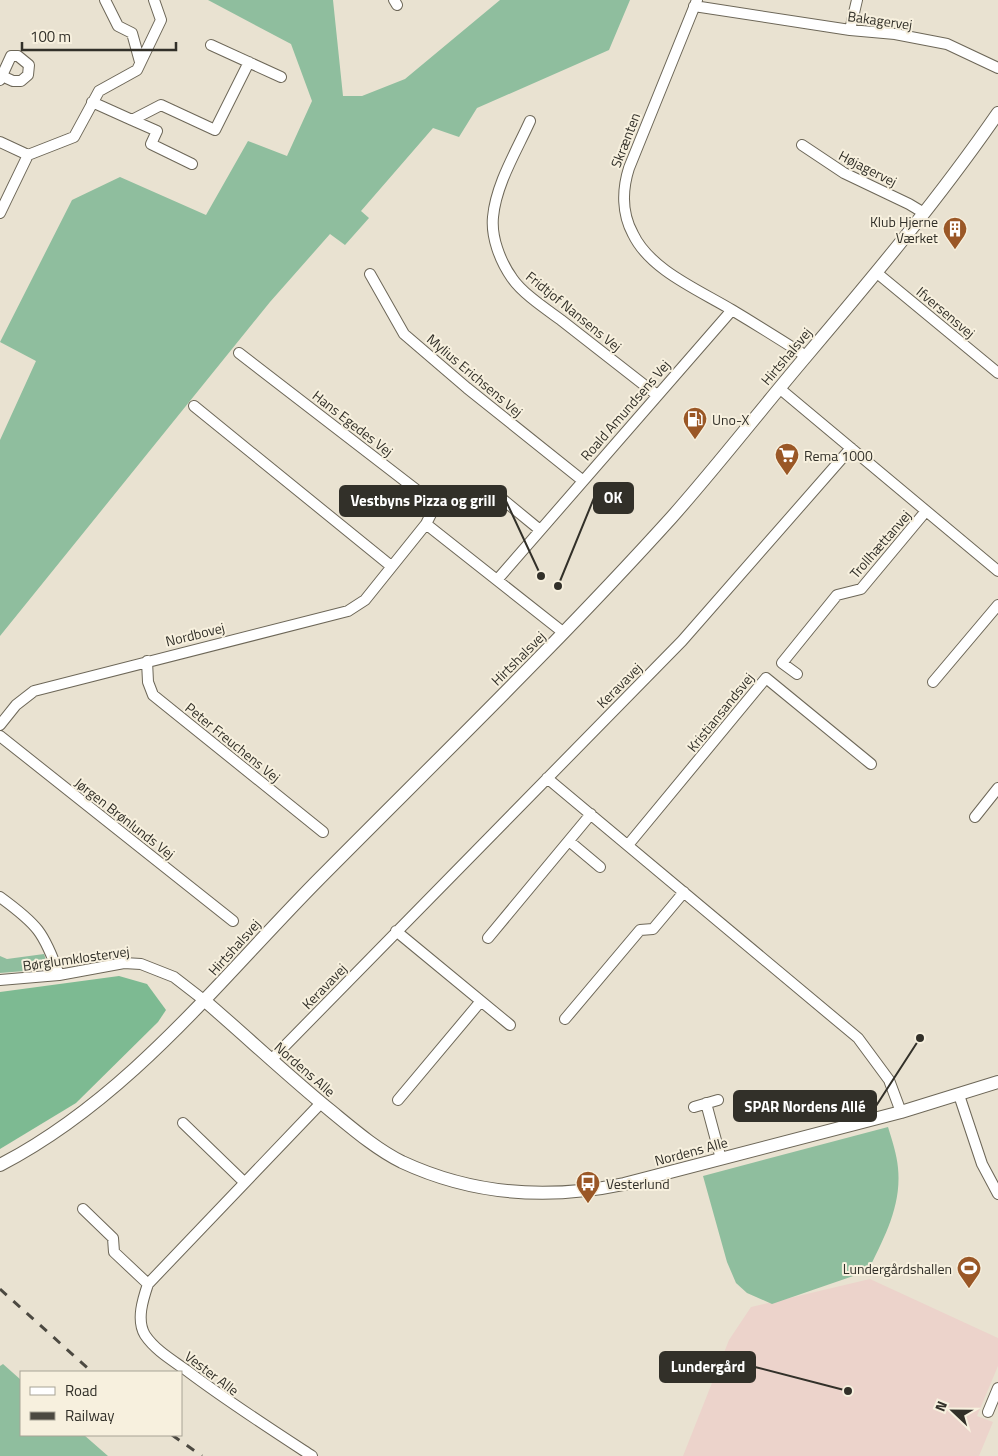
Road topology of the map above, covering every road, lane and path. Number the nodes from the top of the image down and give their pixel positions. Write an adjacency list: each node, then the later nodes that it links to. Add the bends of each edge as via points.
1 (105, 0): 7 (street, via 118,26 132,33)
2 (154, 0): 7 (street, via 161,20)
3 (857, 0): 5 (street)
4 (696, 3): 5 (street, Bakagervej); 23 (street, Skrænten, via 633,156 624,200 633,235 650,257)
5 (850, 30): 9 (street, Bakagervej, via 946,44)
6 (211, 45): 8 (street)
7 (140, 62): 11 (street, via 136,70 99,91)
8 (248, 62): 10 (street); 13 (street, via 215,130 160,105)
9 (998, 68)
10 (281, 77)
11 (92, 102): 13 (street); 17 (street, via 74,137)
12 (998, 113): 20 (street, Hirtshalsvej)
13 (132, 120): 18 (street, via 157,131 150,144)
14 (530, 121): 28 (street, Fridtjof Nansens Vej, via 502,184 493,217 498,252 512,279)
15 (0, 142): 17 (street)
16 (802, 145): 20 (street, Højagervej, via 844,173)
17 (28, 155): 19 (street)
18 (192, 164)
19 (0, 213)
20 (924, 213): 21 (street, Hirtshalsvej)
21 (877, 273): 25 (street, Hirtshalsvej); 26 (street, Ifversensvej)
22 (370, 274): 31 (street, Mylius Erichsens Vej, via 404,334)
23 (732, 310): 25 (street, Skrænten); 28 (street, Roald Amundsens Vej)
24 (239, 353): 34 (street, Hans Egedes Vej, via 427,498 432,512)
25 (806, 356): 27 (street, Hirtshalsvej)
26 (998, 373)
27 (779, 388): 30 (street, Trollhættanvej); 40 (street, Hirtshalsvej, via 673,515)
28 (657, 395): 31 (street, Roald Amundsens Vej)
29 (194, 406): 36 (street)
30 (851, 448): 33 (street, Trollhættanvej); 47 (street, Keravavej, via 682,641)
31 (582, 480): 35 (street, Roald Amundsens Vej)
32 (501, 498): 35 (street)
33 (926, 511): 37 (street, Trollhættanvej); 42 (street, Trollhættanvej, via 861,590 837,595 782,663)
34 (426, 524): 36 (street, Nordbovej); 38 (street)
35 (540, 530): 38 (street, Roald Amundsens Vej)
36 (391, 566): 41 (street, Nordbovej, via 365,600 348,611)
37 (998, 571)
38 (496, 580): 40 (street)
39 (998, 605): 43 (street)
40 (564, 633): 62 (street, Hirtshalsvej, via 270,929)
41 (147, 661): 44 (street, Nordbovej, via 34,691 16,705); 51 (street, Peter Freuchens Vej, via 152,695)
42 (796, 674)
43 (933, 682)
44 (0, 725)
45 (0, 736): 57 (street, Jørgen Brønlunds Vej)
46 (871, 764): 53 (street, Kristiansandsvej, via 766,678)
47 (547, 778): 49 (street); 58 (street, Keravavej)
48 (998, 788): 50 (street)
49 (591, 814): 52 (street); 53 (street)
50 (975, 816)
51 (323, 832)
52 (569, 841): 54 (street); 59 (street)
53 (628, 845): 55 (street)
54 (600, 867)
55 (684, 892): 64 (street, via 653,929 640,930); 74 (street, via 858,1038 889,1080)
56 (0, 898): 60 (street, via 40,930)
57 (233, 921)
58 (396, 932): 63 (street); 66 (street, Keravavej)
59 (488, 938)
60 (59, 975): 61 (street, Børglumklostervej); 62 (street, Børglumklostervej, via 124,962 141,964 174,977)
61 (0, 980)
62 (205, 1001): 66 (street, Nordens Alle); 77 (street, Hirtshalsvej, via 93,1105 45,1140)
63 (481, 1001): 65 (street); 69 (street)
64 (565, 1019)
65 (510, 1025)
66 (271, 1060): 71 (street, Nordens Alle)
67 (998, 1082): 68 (street, Nordens Alle)
68 (959, 1095): 74 (street, Nordens Alle); 79 (street, via 982,1164)
69 (398, 1100)
70 (718, 1100): 72 (street)
71 (321, 1103): 76 (street, Nordens Alle, via 360,1135 400,1161 481,1189 519,1194 588,1191); 78 (street, Vester Alle)
72 (706, 1103): 73 (street); 76 (street)
73 (694, 1107)
74 (901, 1112): 76 (street, Nordens Alle)
75 (183, 1123): 78 (street)
76 (721, 1159)
77 (0, 1165)
78 (244, 1182): 81 (street, Vester Alle)
79 (998, 1194)
80 (83, 1209): 81 (street, via 113,1238 114,1252)
81 (148, 1284): 84 (street, Vester Alle, via 142,1299 141,1318 144,1334 159,1350 230,1404)
82 (998, 1388): 83 (street)
83 (988, 1412)
84 (312, 1456)

